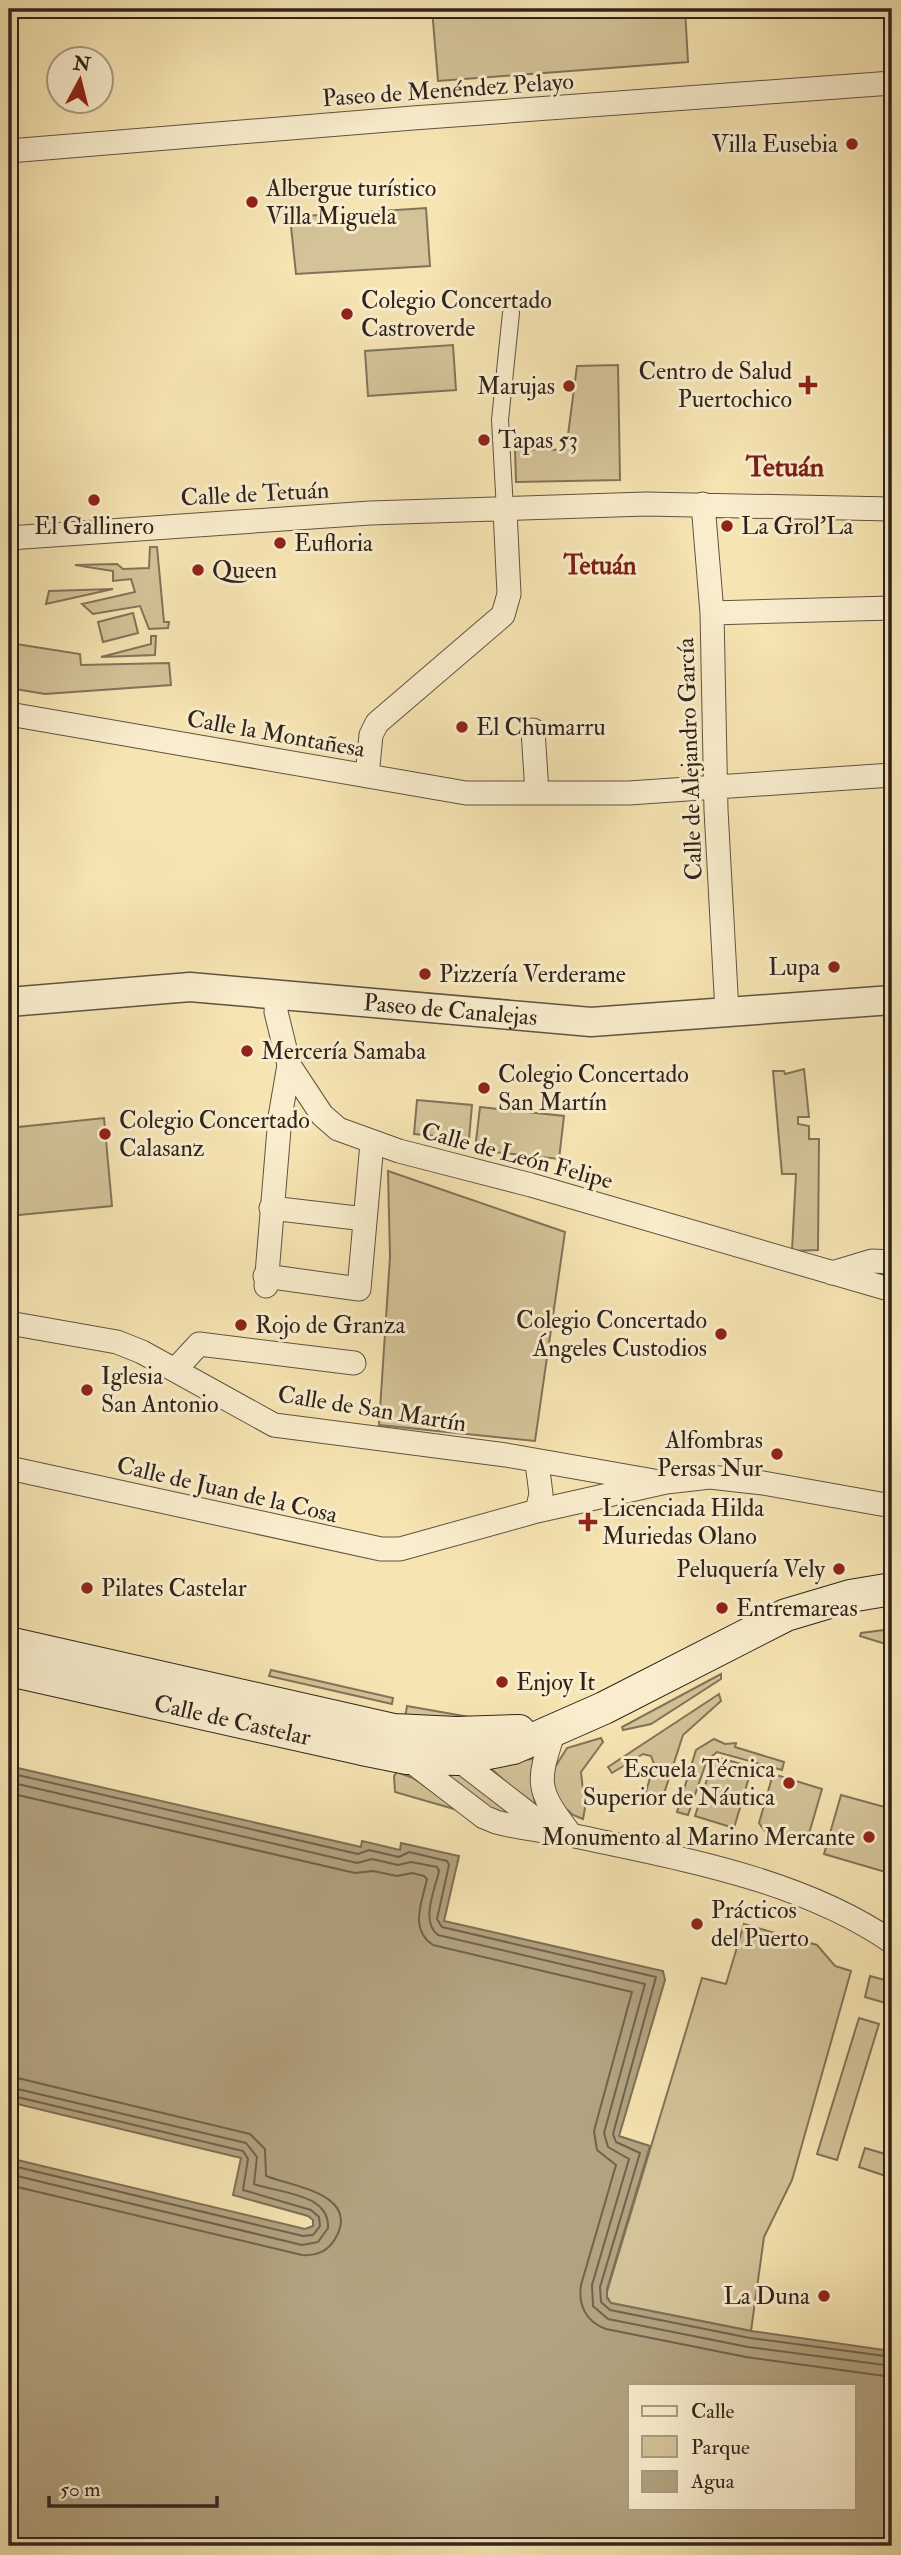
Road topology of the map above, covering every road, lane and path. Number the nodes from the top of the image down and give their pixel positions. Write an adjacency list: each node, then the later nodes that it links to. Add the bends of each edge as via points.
1 (892, 83): 2 (street, Paseo de Menéndez Pelayo)
2 (9, 151)
3 (511, 313): 6 (street, via 500,420)
4 (703, 504): 5 (street, Calle de Tetuán); 6 (street, Calle de Tetuán); 9 (street, Calle de Alejandro García)
5 (892, 509)
6 (505, 510): 7 (street, Calle de Tetuán, via 370,513); 13 (street, via 509,593 503,615 377,723 371,735)
7 (9, 538)
8 (892, 608): 9 (street)
9 (712, 613): 14 (street, Calle de Alejandro García)
10 (9, 714): 13 (street, Calle la Montañesa)
11 (533, 730): 15 (street)
12 (892, 775): 14 (street, Calle la Montañesa)
13 (367, 776): 15 (street, Calle la Montañesa, via 466,793)
14 (715, 788): 15 (street, Calle la Montañesa); 19 (street, Calle de Alejandro García)
15 (537, 793)
16 (277, 993): 18 (street, Paseo de Canalejas, via 190,987); 19 (street, Paseo de Canalejas, via 591,1022); 20 (street, Calle de León Felipe, via 276,1012)
17 (892, 1000): 19 (street, Paseo de Canalejas)
18 (9, 1002)
19 (727, 1012)
20 (289, 1065): 21 (street, Calle de León Felipe, via 322,1115 338,1129); 22 (street)
21 (372, 1143): 23 (street); 25 (street, Calle de León Felipe)
22 (271, 1208): 23 (street); 23 (street, via 265,1281 359,1289)
23 (365, 1219)
24 (892, 1262): 25 (street, via 872,1261)
25 (832, 1273): 26 (street, Calle de León Felipe)
26 (892, 1290)
27 (9, 1323): 29 (street, Calle de San Martín, via 117,1342)
28 (354, 1363): 29 (street, via 259,1345 199,1344)
29 (175, 1370): 30 (street, Calle de San Martín, via 274,1425)
30 (537, 1463): 32 (street, Calle de San Martín); 34 (street, via 541,1494)
31 (9, 1468): 34 (street, Calle de Juan de la Cosa, via 367,1548 400,1549)
32 (666, 1482): 33 (street, via 710,1477); 34 (street, Calle de Juan de la Cosa)
33 (892, 1506)
34 (537, 1511)
35 (892, 1589): 38 (main road, Calle de Castelar, via 786,1615 604,1708)
36 (9, 1643): 39 (main road, Calle de Castelar)
37 (9, 1670): 39 (main road, Calle de Castelar)
38 (555, 1728): 39 (main road, Calle de Castelar, via 456,1733); 40 (main road, Calle de Castelar, via 521,1746); 41 (street, via 545,1759 544,1795 550,1810)
39 (400, 1744): 40 (main road, Calle de Castelar); 41 (street, via 484,1817 509,1826)
40 (458, 1759): 41 (street, via 530,1815)
41 (573, 1836): 42 (street, via 768,1884 829,1907)
42 (892, 1942)

